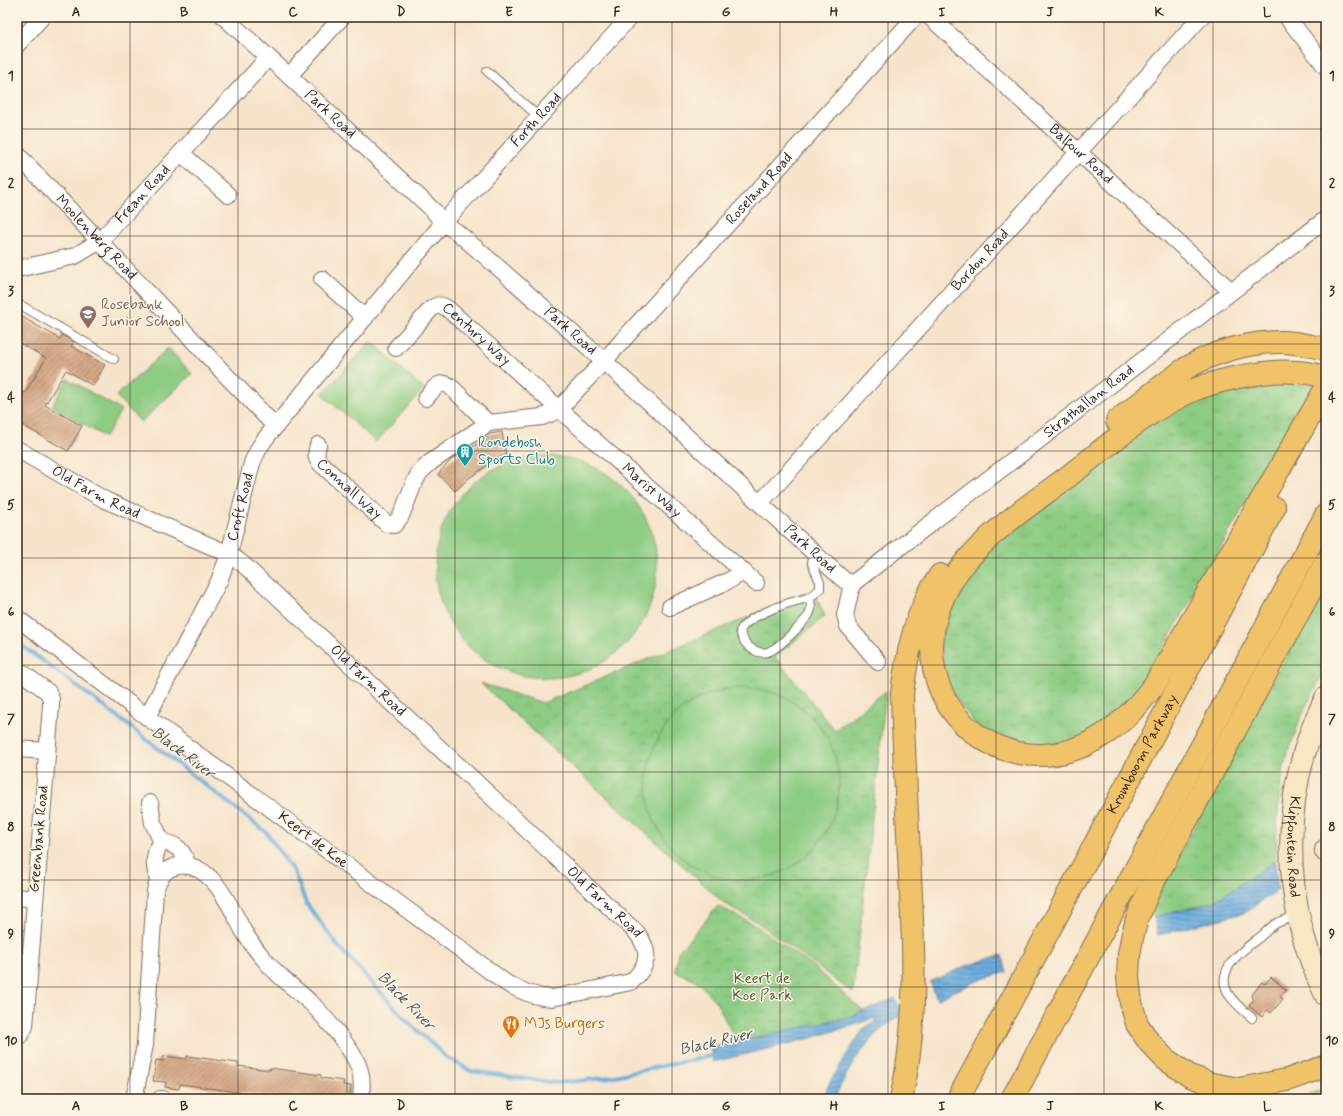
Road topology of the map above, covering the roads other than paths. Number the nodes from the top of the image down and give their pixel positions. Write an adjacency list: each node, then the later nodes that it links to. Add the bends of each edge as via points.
1 (42, 17): 9 (street)
2 (224, 17): 10 (street, Park Road)
3 (342, 17): 13 (street)
4 (630, 17): 14 (street, Forth Road)
5 (915, 17): 30 (street, Roseland Road)
6 (930, 17): 15 (street, Balfour Road)
7 (1201, 17): 15 (street, Bordon Road)
8 (1287, 17): 11 (street)
9 (17, 45)
10 (268, 58): 13 (street, Park Road); 16 (street, Frean Road)
11 (1326, 68)
12 (487, 71): 14 (lane)
13 (289, 76): 20 (street, Park Road, via 432,210)
14 (539, 117): 20 (street, Forth Road)
15 (1079, 152): 24 (street, Balfour Road); 40 (street, Bordon Road)
16 (181, 153): 18 (street, Frean Road); 21 (street, Frean Road)
17 (17, 154): 21 (street, Moolenberg Road)
18 (228, 195)
19 (1326, 219): 24 (street, Strathallan Road)
20 (442, 223): 26 (street, Croft Road); 30 (street, Park Road, via 457,232)
21 (100, 241): 22 (street, Frean Road, via 75,256); 37 (street, Moolenberg Road)
22 (17, 269)
23 (322, 279): 26 (street)
24 (1231, 291): 47 (street, Strathallan Road)
25 (17, 303): 29 (lane)
26 (365, 318): 37 (street, Croft Road)
27 (396, 348): 34 (street, Century Way, via 431,309 436,305 442,305)
28 (1326, 349): 72 (highway, via 1282,342 1258,344 1209,357 1186,368 979,527 939,577 925,601 914,628 907,656 902,694 914,975 913,1026)
29 (114, 359)
30 (604, 361): 34 (street, Roseland Road); 40 (street, Park Road)
31 (1326, 377): 35 (highway, via 1297,371 1259,374 1217,382 1182,396 1137,424 989,537 959,571 937,614 932,654 937,683 952,711 967,728 984,740 1006,750 1028,755 1072,750 1111,730 1141,702 1155,684)
32 (1326, 388): 35 (highway)
33 (426, 398): 36 (street, via 436,387 446,383)
34 (558, 409): 36 (street, Connall Way, via 542,417); 45 (street, Marist Way)
35 (1319, 416): 73 (highway, Kromboom Parkway)
36 (488, 423): 38 (street, Connall Way, via 425,467 394,525 387,524 320,464 316,459)
37 (275, 426): 43 (street, Croft Road, via 252,463)
38 (318, 445)
39 (17, 450): 43 (street, Old Farm Road, via 105,500)
40 (760, 504): 42 (street, Park Road)
41 (1326, 515): 74 (highway)
42 (814, 552): 47 (street, Park Road, via 844,580); 48 (lane, via 812,564 821,586)
43 (229, 554): 54 (street, Croft Road, via 219,581); 64 (street, Old Farm Road, via 256,575 637,934 644,943 646,964)
44 (1326, 562): 68 (highway, via 1149,890 1132,938 1128,977 1137,1024 1165,1059 1190,1076 1239,1090 1287,1080)
45 (744, 572): 46 (street, Marist Way); 49 (street, via 728,582)
46 (756, 582)
47 (852, 584): 51 (street, Park Road, via 845,615 848,626)
48 (810, 597): 48 (lane, via 779,607 745,624 740,631 746,645 758,652 775,648 809,615)
49 (670, 607)
50 (17, 618): 54 (street, Keert de Koe)
51 (878, 662)
52 (17, 668): 56 (street, Greenbank Road, via 48,692 51,699)
53 (1326, 698): 63 (main road, Klipfontein Road, via 1306,747 1292,813 1292,877)
54 (147, 716): 64 (street, Keert de Koe, via 506,983 540,998 552,998)
55 (17, 749): 56 (street)
56 (47, 751): 62 (street, Greenbank Road)
57 (150, 803): 58 (street, via 152,823)
58 (162, 842): 59 (street, via 179,849 184,854); 60 (street, via 154,857)
59 (188, 866): 60 (street, via 173,867); 71 (street, via 203,872 212,881 225,898 245,934 267,962 322,1015 347,1046 357,1061 361,1074)
60 (158, 880): 70 (street, via 155,891 145,1045)
61 (17, 897): 62 (street)
62 (35, 899): 67 (street, Greenbank Road)
63 (1298, 916): 65 (main road, Klipfontein Road, via 1306,949); 66 (lane, via 1277,923 1238,955 1226,973 1224,984 1228,993)
64 (631, 982)
65 (1326, 995)
66 (1252, 1018)
67 (21, 1032)
68 (1326, 1066)
69 (1326, 1081): 75 (highway)
70 (134, 1099)
71 (361, 1099)
72 (901, 1099)
73 (958, 1099)
74 (1012, 1099)
75 (1274, 1099)

